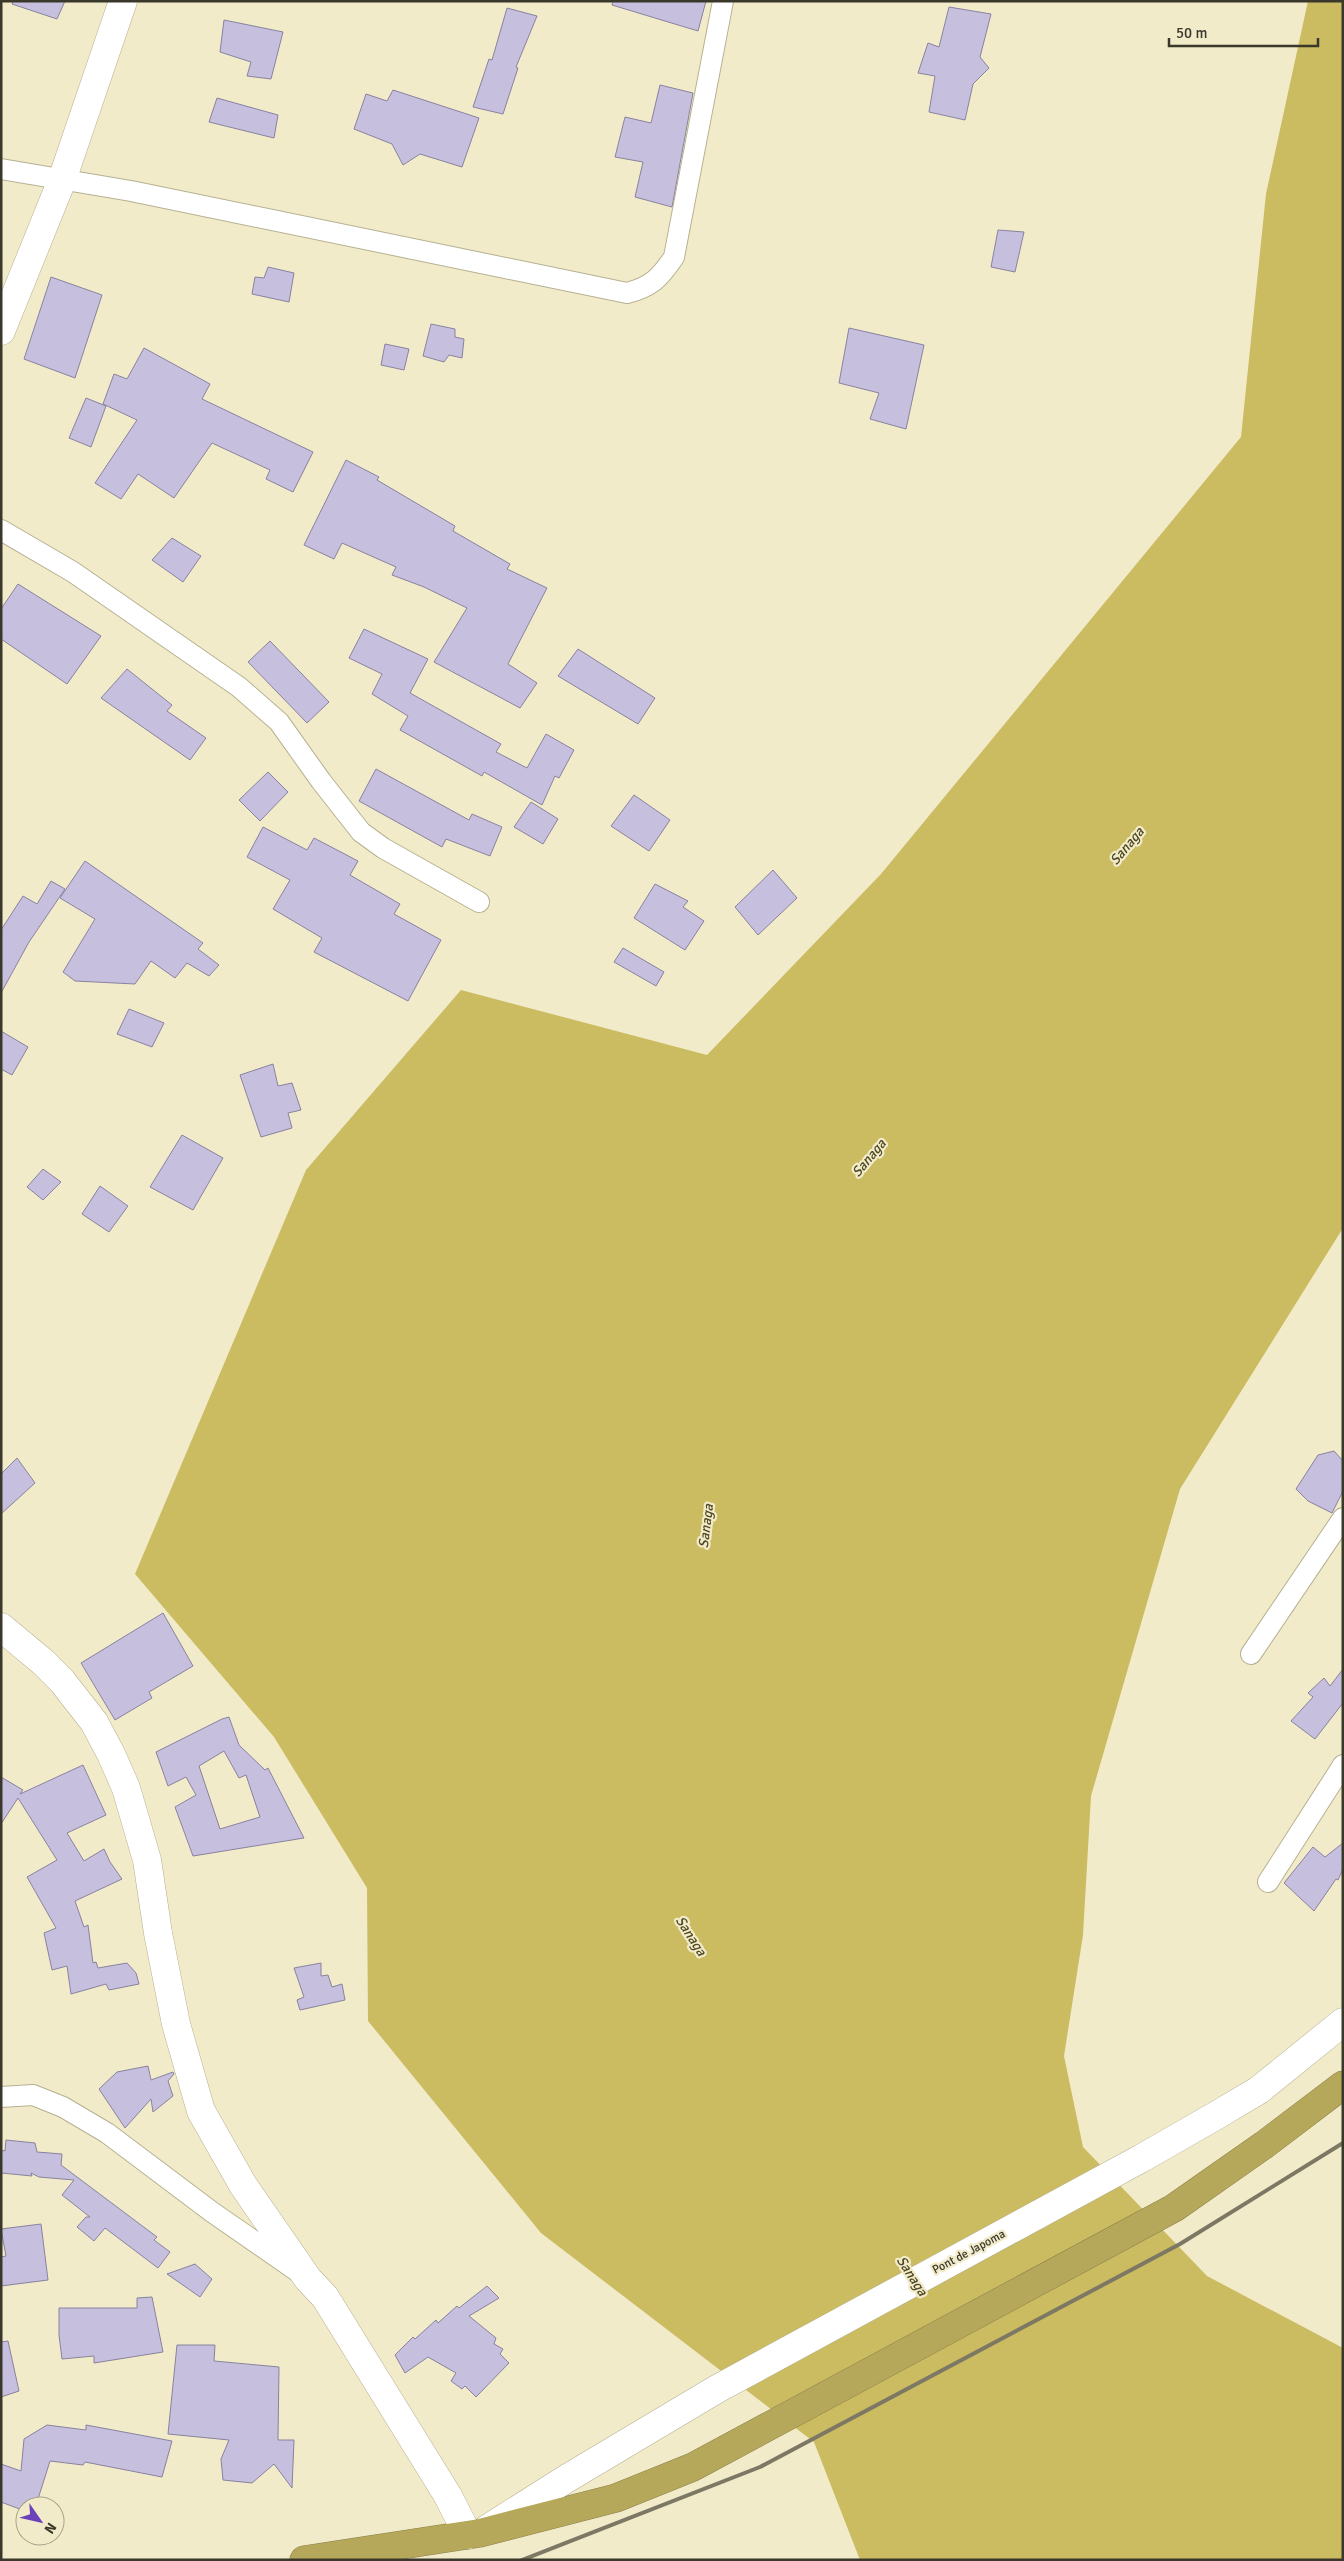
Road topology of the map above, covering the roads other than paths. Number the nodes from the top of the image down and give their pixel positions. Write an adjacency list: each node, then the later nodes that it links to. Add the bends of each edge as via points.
1 (123, 1): 4 (street)
2 (723, 1): 4 (street, via 674,257 664,273 646,288 627,293)
3 (1, 169): 4 (street)
4 (62, 180): 5 (street)
5 (1, 331)
6 (1, 530): 7 (street, via 73,572 239,688 279,722 334,800 361,832 383,848)
7 (479, 902)
8 (1343, 1518): 10 (street)
9 (1, 1627): 16 (street, via 62,1681 94,1722 111,1754 126,1788 147,1860 176,2024 201,2111 243,2185)
10 (1251, 1654)
11 (1343, 1765): 12 (street)
12 (1268, 1882)
13 (1343, 2022): 17 (street, Pont de Japoma, via 1259,2090 1142,2158 717,2389)
14 (1343, 2085): 17 (highway, via 1174,2208 723,2453 616,2498)
15 (1, 2097): 16 (street, via 33,2095 93,2124)
16 (308, 2279): 17 (street, via 326,2297)
17 (474, 2534): 18 (highway)
18 (304, 2560)

